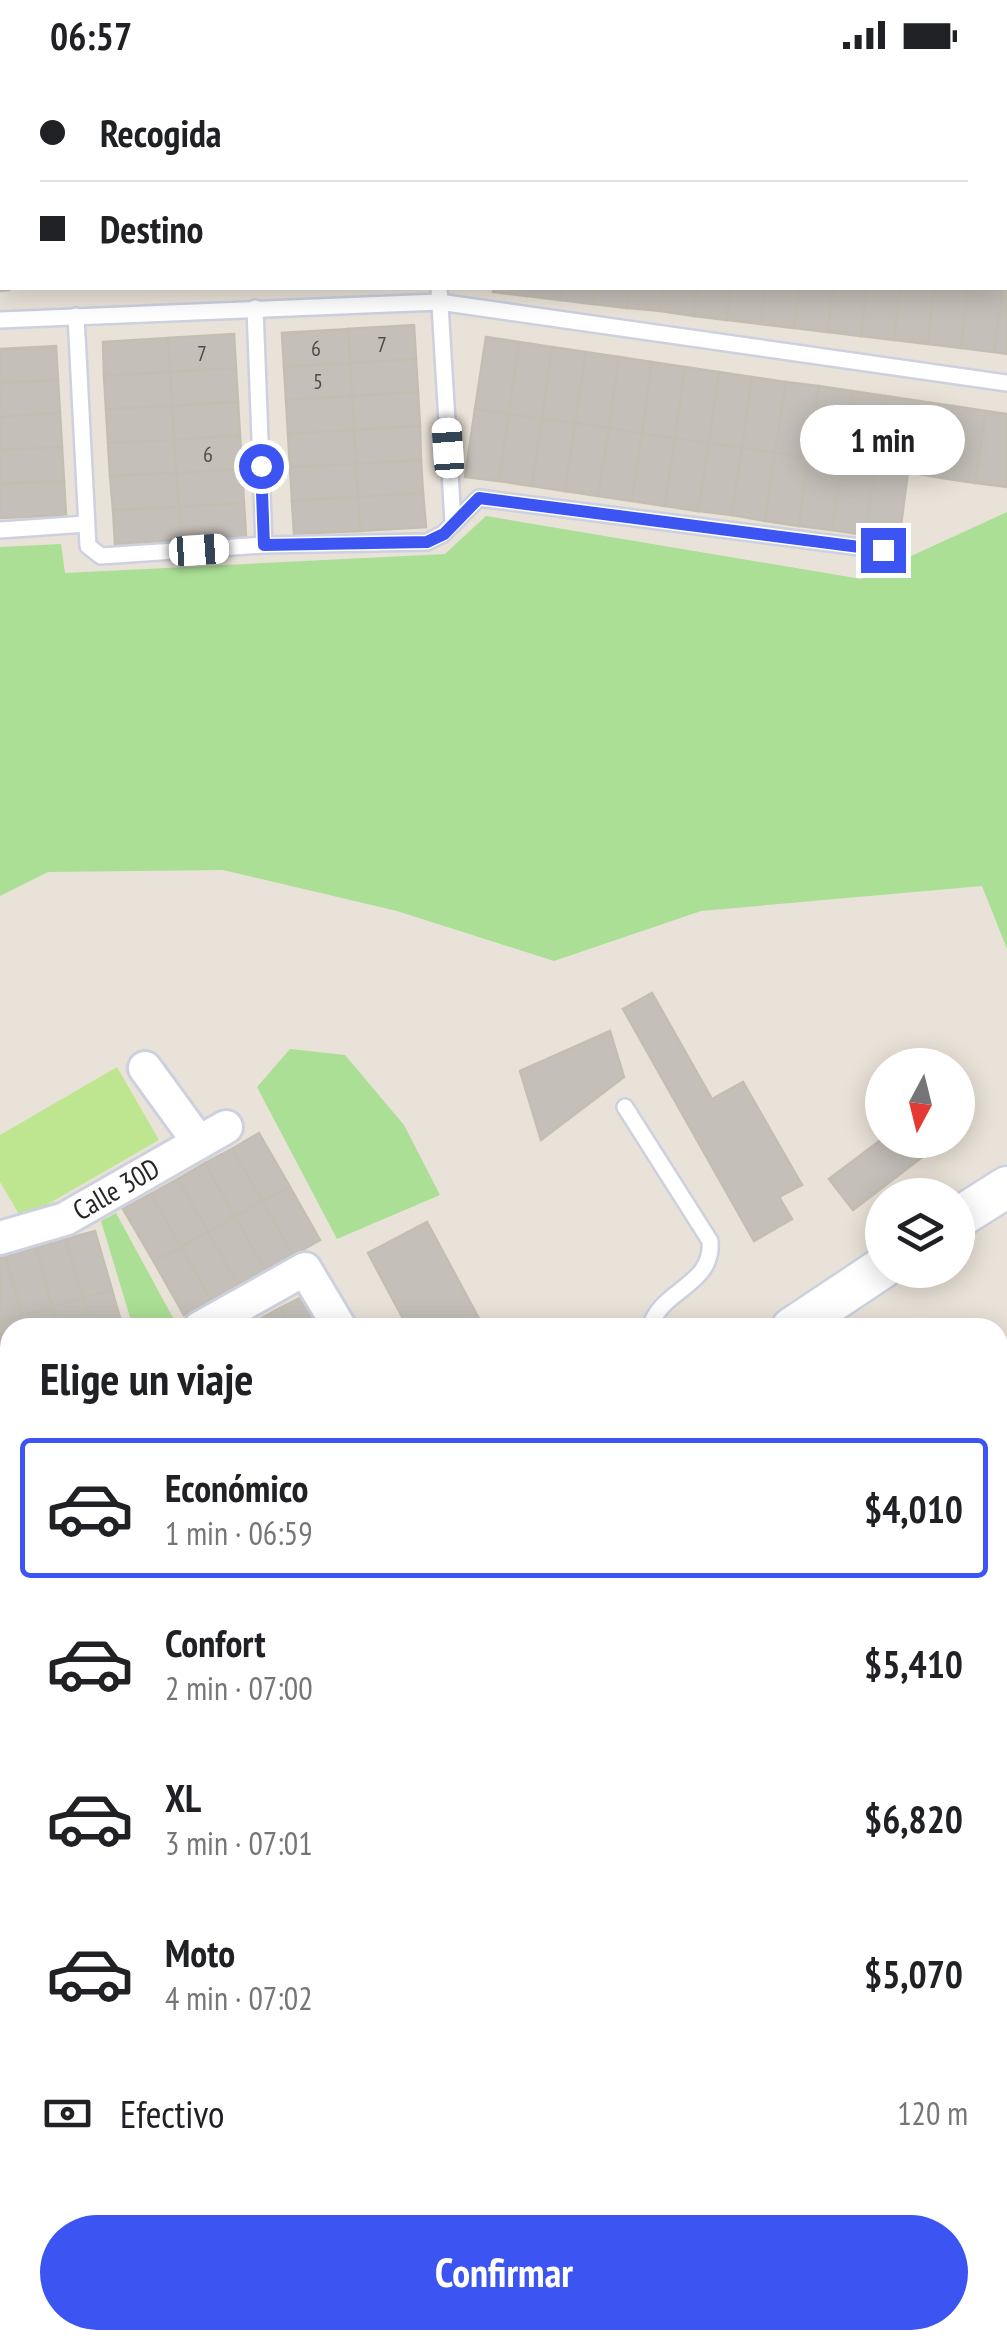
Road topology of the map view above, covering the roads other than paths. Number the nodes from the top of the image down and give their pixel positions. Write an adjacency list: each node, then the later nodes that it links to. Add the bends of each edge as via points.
1 (439, 295): 2 (lane); 5 (lane); 6 (lane)
2 (255, 308): 3 (lane); 9 (lane)
3 (76, 316): 4 (lane); 7 (lane)
4 (0, 320)
5 (1007, 383)
6 (453, 522): 9 (lane, via 427,542); 10 (lane, via 479,498)
7 (86, 524): 8 (lane); 9 (lane, via 88,546 101,556)
8 (0, 530)
9 (264, 545)
10 (883, 550)
11 (145, 1068): 15 (street, Calle 30D, via 212,1134 66,1220)
12 (624, 1106): 19 (lane, via 710,1242 712,1256 702,1274)
13 (1007, 1186): 14 (street)
14 (975, 1207)
15 (0, 1238)
16 (865, 1279): 20 (street)
17 (218, 1318): 18 (street, via 305,1269)
18 (334, 1318)
19 (653, 1318)
20 (807, 1318)

